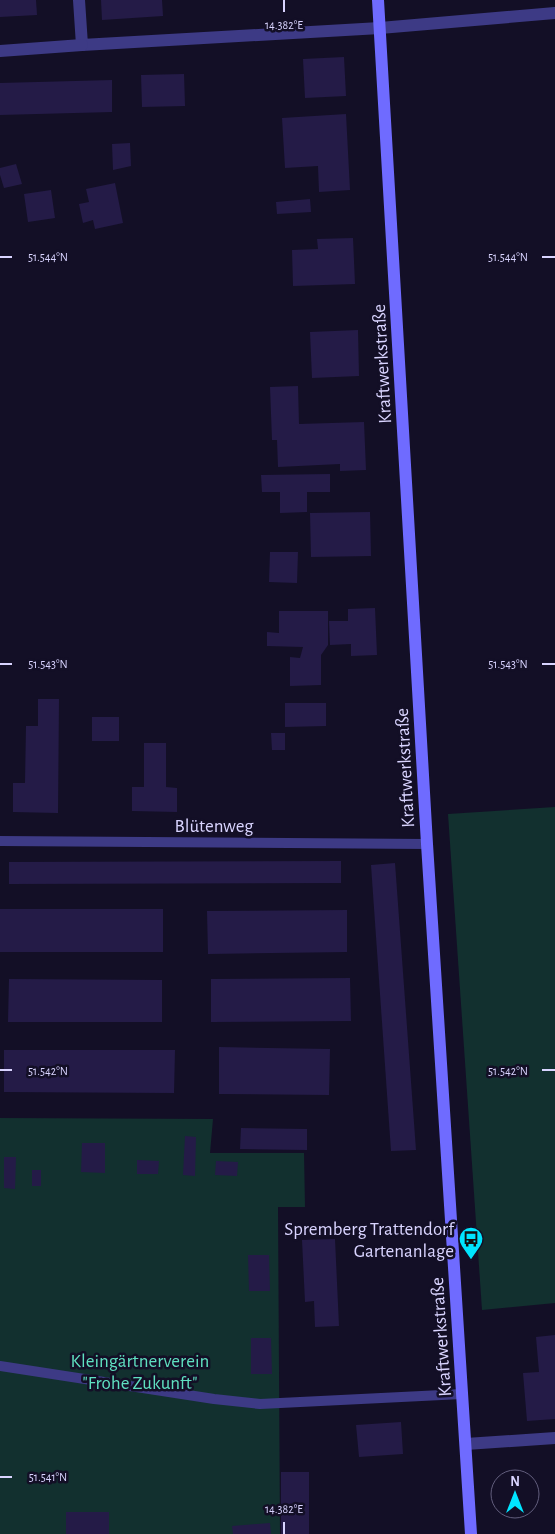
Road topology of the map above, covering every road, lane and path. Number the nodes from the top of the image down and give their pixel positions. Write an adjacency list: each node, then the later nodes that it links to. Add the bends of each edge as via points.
1 (79, 0): 5 (street)
2 (378, 0): 4 (main road, Kraftwerkstraße)
3 (555, 13): 4 (street)
4 (380, 28): 5 (street); 8 (main road, Kraftwerkstraße)
5 (82, 45): 6 (street)
6 (0, 52)
7 (0, 841): 8 (lane, Blütenweg)
8 (427, 844): 10 (main road, Kraftwerkstraße)
9 (0, 1366): 10 (lane, via 260,1404)
10 (462, 1394): 12 (main road, Kraftwerkstraße)
11 (555, 1438): 12 (street)
12 (466, 1444): 13 (main road, Kraftwerkstraße)
13 (471, 1534)

